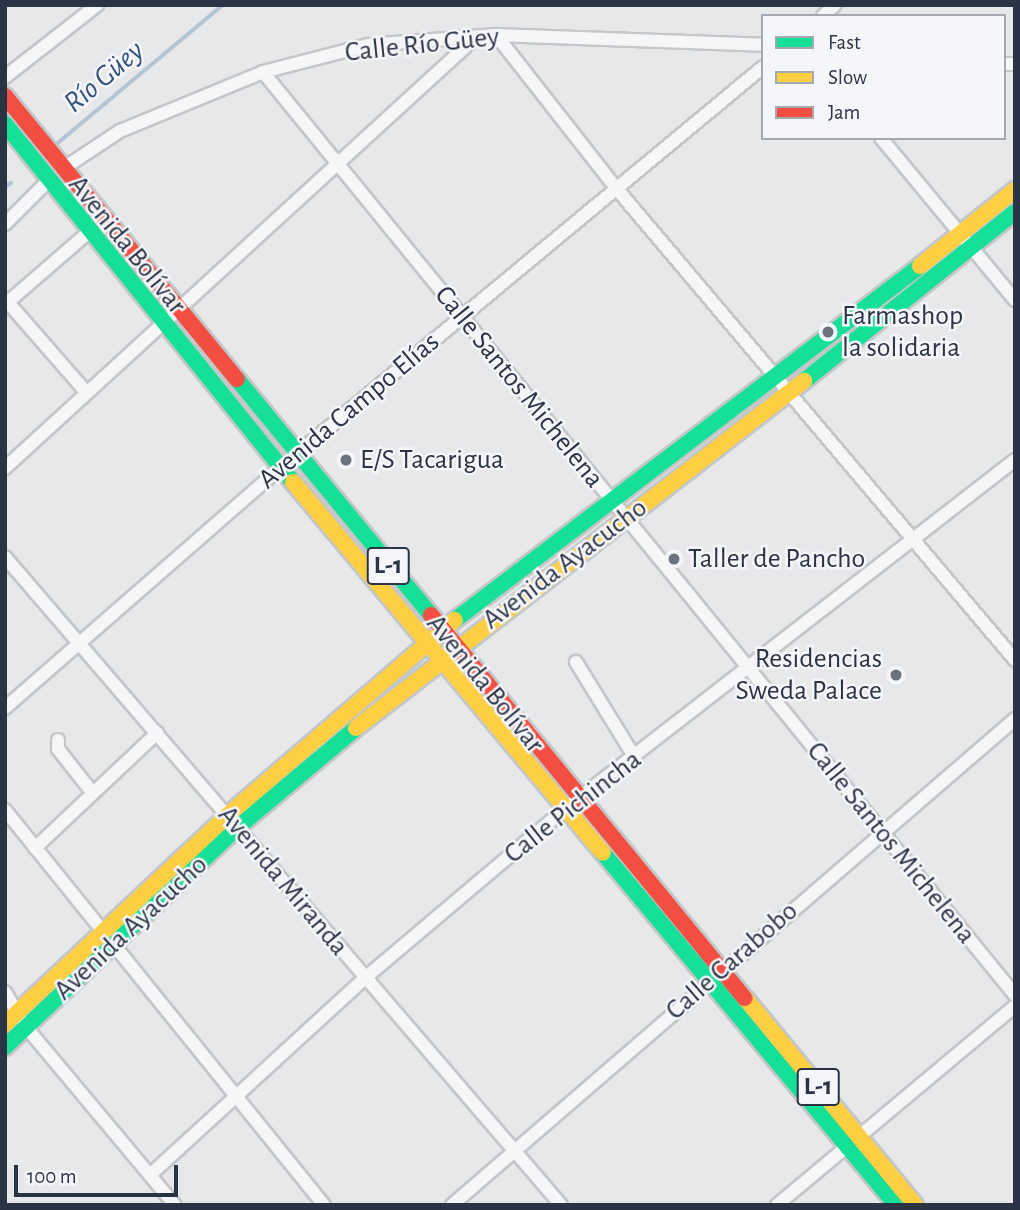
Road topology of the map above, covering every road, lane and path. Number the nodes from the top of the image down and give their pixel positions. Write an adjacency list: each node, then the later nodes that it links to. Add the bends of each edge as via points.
1 (97, 5): 7 (street)
2 (496, 35): 3 (street, Calle Río Güey); 4 (street, Calle Río Güey); 14 (street)
3 (477, 37): 6 (street, Calle Río Güey, via 368,45); 11 (street)
4 (761, 45)
5 (761, 68): 14 (street, Avenida Campo Elías)
6 (263, 72): 11 (street, Calle Santos Michelena); 12 (street, Calle Río Güey, via 120,131)
7 (5, 76)
8 (5, 96): 12 (street, Avenida Bolívar / L-1)
9 (5, 124): 13 (street, Avenida Bolívar / L-1)
10 (883, 140): 19 (street)
11 (337, 162): 23 (street); 24 (street, Calle Santos Michelena)
12 (61, 164): 23 (street, Avenida Bolívar / L-1)
13 (47, 175): 17 (street); 18 (street, Avenida Bolívar / L-1)
14 (616, 188): 24 (street, Avenida Campo Elías); 26 (street)
15 (1015, 190): 19 (street, Avenida Ayacucho)
16 (1015, 212): 20 (street, Avenida Ayacucho)
17 (5, 224)
18 (91, 230): 22 (street); 25 (street, Avenida Bolívar / L-1)
19 (957, 233): 20 (street); 26 (street, Avenida Ayacucho)
20 (968, 246): 21 (street); 28 (street, Avenida Ayacucho)
21 (1015, 300)
22 (6, 301): 27 (street)
23 (179, 308): 25 (street); 29 (street, Avenida Bolívar / L-1)
24 (463, 316): 29 (street, Avenida Campo Elías); 33 (street, Calle Santos Michelena)
25 (163, 320): 27 (street); 31 (street, Avenida Bolívar / L-1)
26 (778, 380): 28 (street); 33 (street, Avenida Ayacucho)
27 (86, 392): 32 (street)
28 (790, 393): 34 (street, Avenida Ayacucho); 35 (street)
29 (296, 455): 31 (street, Avenida Campo Elías); 37 (street, Avenida Bolívar / L-1)
30 (1015, 460): 35 (street, Calle Pichincha)
31 (281, 467): 38 (street, Avenida Campo Elías); 39 (street, Avenida Bolívar / L-1)
32 (5, 468)
33 (614, 505): 34 (street, Calle Santos Michelena); 37 (street, Avenida Ayacucho)
34 (626, 519): 40 (street, Avenida Ayacucho); 44 (street, Calle Santos Michelena)
35 (915, 542): 42 (street); 44 (street, Calle Pichincha)
36 (5, 558): 38 (street, Avenida Miranda)
37 (440, 630): 39 (street, Avenida Ayacucho); 40 (street, Avenida Bolívar / L-1)
38 (78, 640): 45 (street, Avenida Campo Elías); 47 (street, Avenida Miranda)
39 (426, 642): 41 (street, Avenida Bolívar / L-1); 53 (street, Avenida Ayacucho)
40 (454, 647): 41 (street, Avenida Ayacucho); 51 (street, Avenida Bolívar / L-1)
41 (440, 659): 51 (street, Avenida Bolívar / L-1); 53 (street, Avenida Ayacucho)
42 (1015, 660)
43 (576, 662): 49 (street)
44 (749, 669): 49 (street, Calle Pichincha); 54 (street, Calle Santos Michelena)
45 (5, 708)
46 (1015, 719): 54 (street, Calle Carabobo)
47 (157, 733): 50 (street); 53 (street, Avenida Miranda)
48 (58, 740): 50 (street, via 58,749)
49 (635, 758): 51 (street, Calle Pichincha)
50 (92, 792): 55 (street)
51 (573, 805): 57 (street, Avenida Bolívar / L-1); 58 (street, Calle Pichincha)
52 (5, 810): 55 (street)
53 (233, 821): 56 (street, Avenida Ayacucho); 58 (street, Avenida Miranda)
54 (881, 831): 57 (street, Calle Carabobo); 60 (street, Calle Santos Michelena)
55 (35, 848): 56 (street)
56 (106, 939): 62 (street, Avenida Ayacucho); 64 (street, Avenida Ayacucho); 66 (street)
57 (716, 974): 67 (street, Avenida Bolívar / L-1); 68 (street, Calle Carabobo)
58 (365, 978): 66 (street, Calle Pichincha); 68 (street, Avenida Miranda)
59 (5, 992): 62 (street)
60 (1015, 995)
61 (1015, 1006): 67 (street)
62 (20, 1010): 63 (street, Avenida Ayacucho); 64 (street)
63 (5, 1024)
64 (26, 1027): 65 (street, Avenida Ayacucho); 69 (street)
65 (5, 1047)
66 (235, 1096): 69 (street, Calle Pichincha); 71 (street)
67 (854, 1142): 74 (street); 75 (street, Avenida Bolívar / L-1); 76 (street, Avenida Bolívar / L-1)
68 (514, 1152): 72 (street, Calle Carabobo); 73 (street, Avenida Miranda)
69 (150, 1175): 70 (street)
70 (175, 1205)
71 (324, 1205)
72 (452, 1205)
73 (561, 1205)
74 (777, 1205)
75 (896, 1205)
76 (915, 1205)

